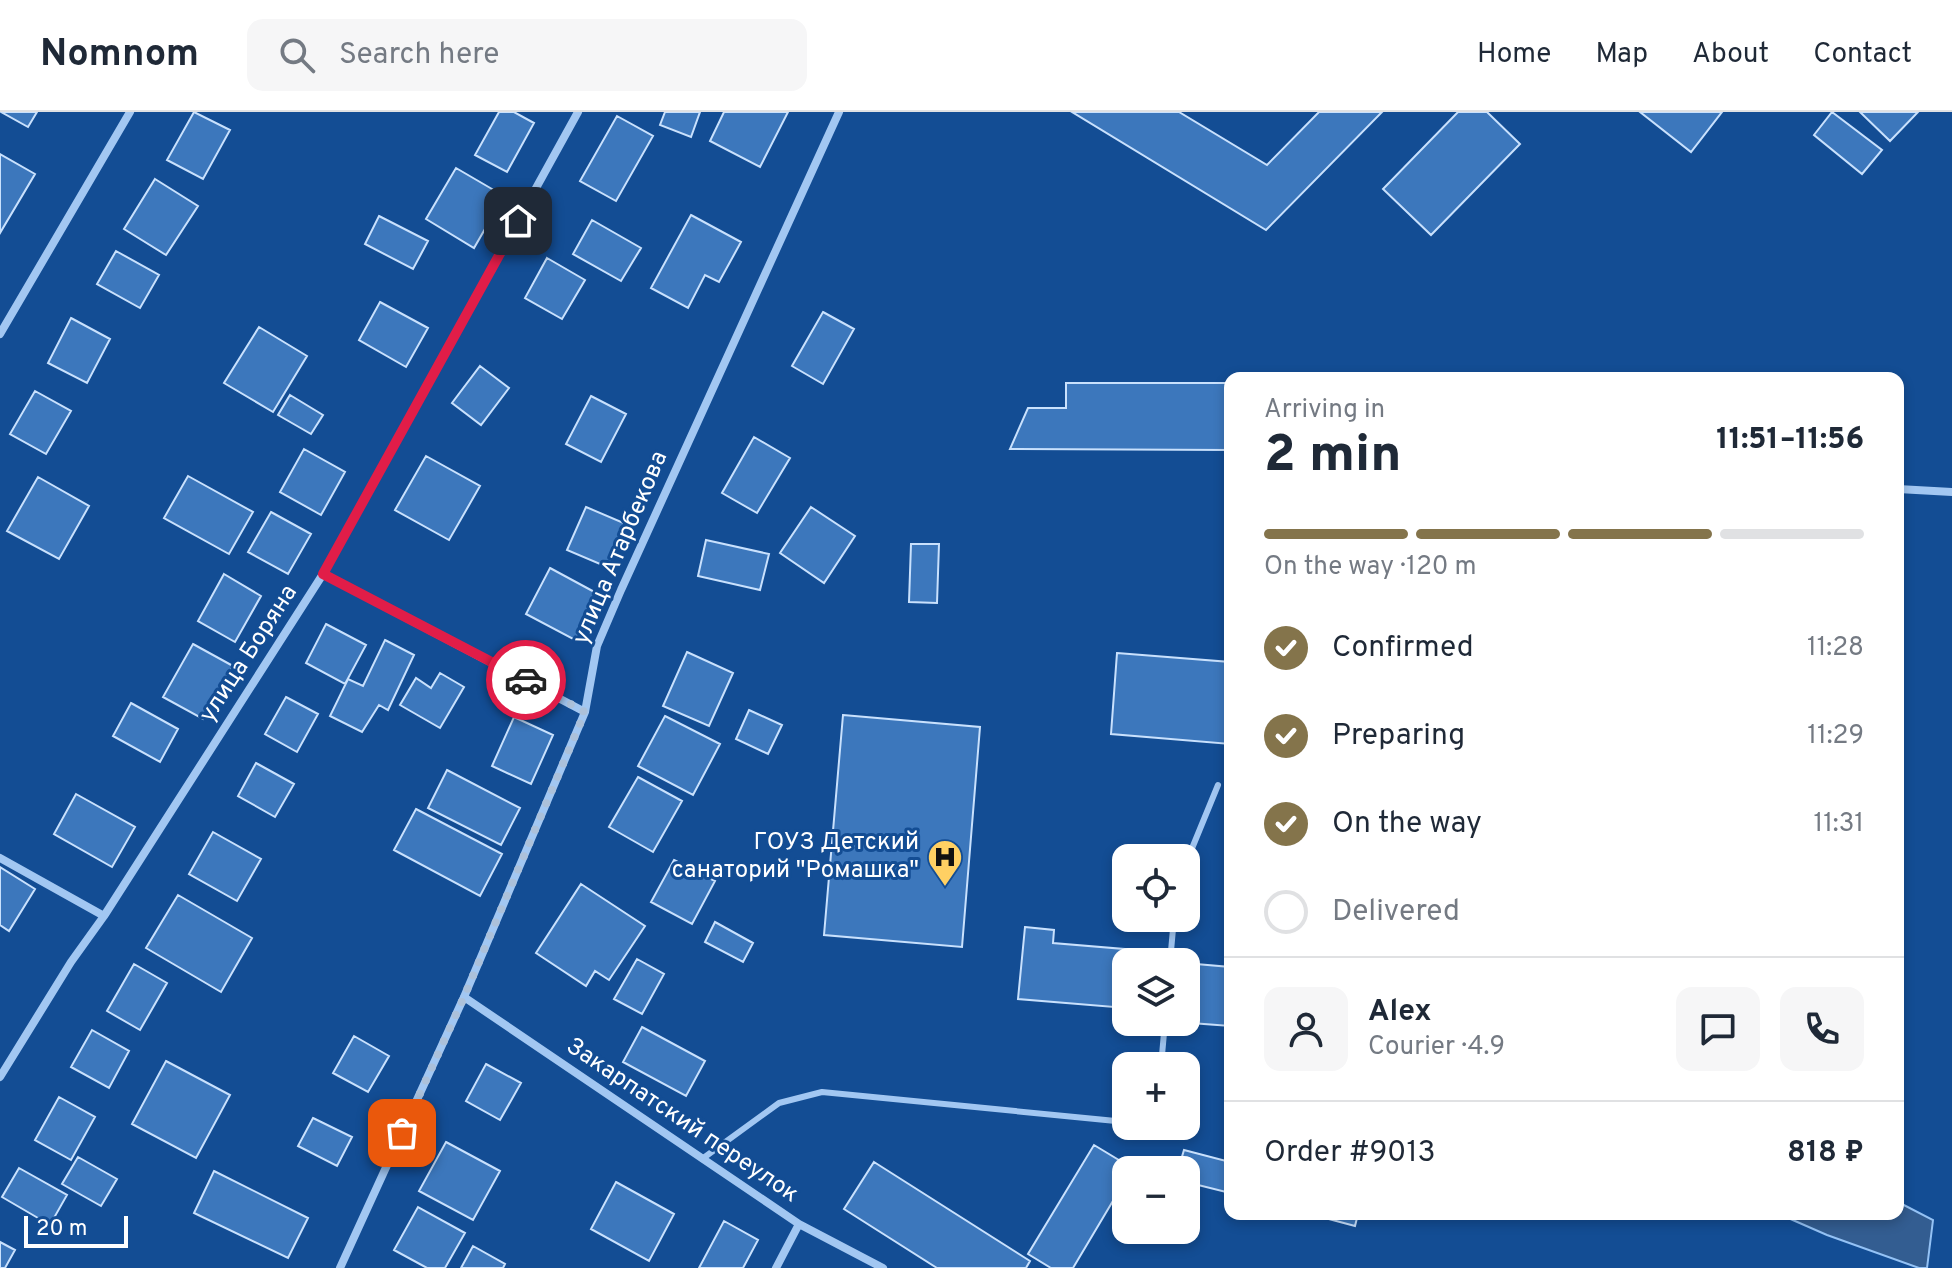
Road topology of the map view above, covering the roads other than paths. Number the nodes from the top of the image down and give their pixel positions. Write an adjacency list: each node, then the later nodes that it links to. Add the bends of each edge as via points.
1 (130, 112): 4 (street)
2 (578, 112): 7 (street, улица Боряна)
3 (839, 112): 8 (street, улица Атарбекова, via 597,646)
4 (0, 334)
5 (1904, 489): 6 (street)
6 (1952, 492)
7 (323, 574): 8 (street); 12 (street, улица Боряна)
8 (585, 712): 13 (street, улица Атарбекова)
9 (1218, 785): 10 (lane)
10 (1194, 844)
11 (0, 858): 12 (street)
12 (104, 916): 14 (street, улица Боряна)
13 (464, 997): 16 (street, Закарпатский переулок); 18 (street, улица Атарбекова)
14 (0, 1077)
15 (1112, 1121): 16 (lane, via 822,1092 779,1103)
16 (702, 1159): 17 (street, Закарпатский переулок)
17 (799, 1224): 19 (street); 20 (street, Закарпатский переулок)
18 (340, 1268)
19 (776, 1268)
20 (883, 1268)

